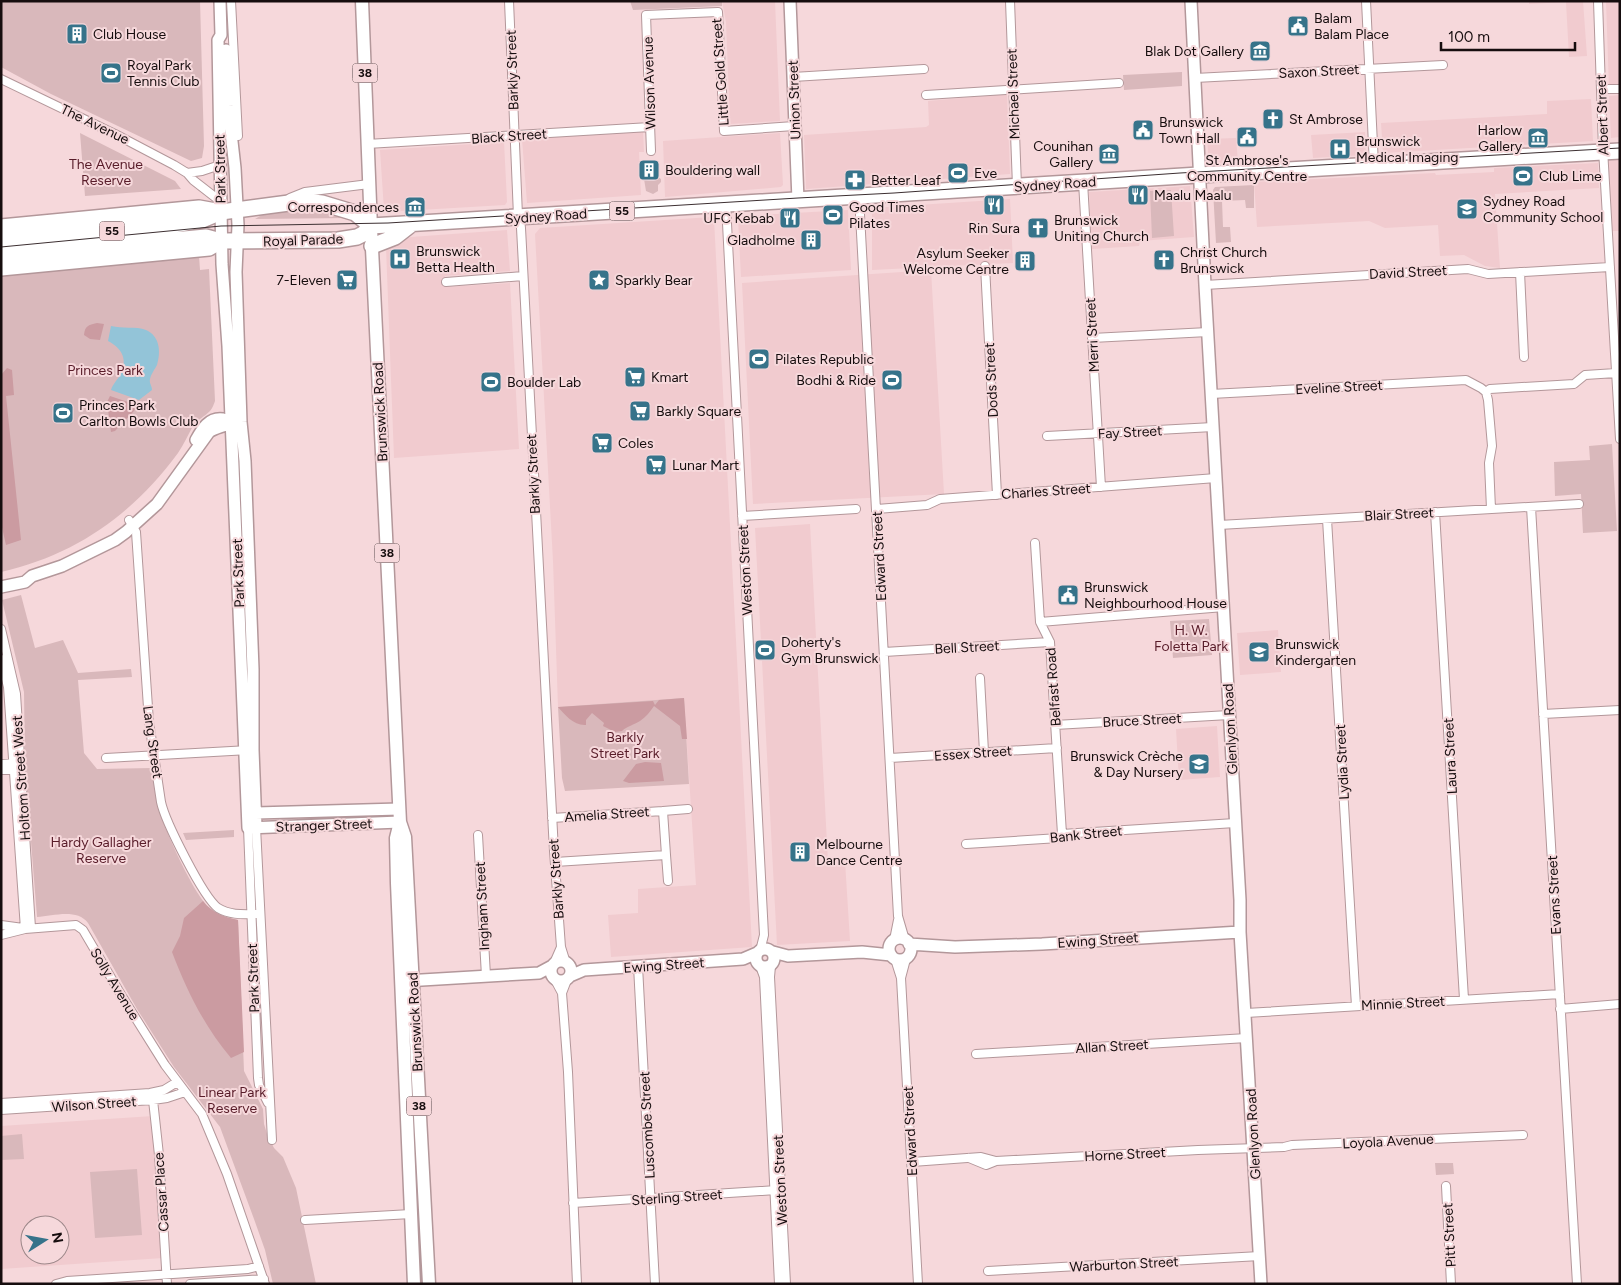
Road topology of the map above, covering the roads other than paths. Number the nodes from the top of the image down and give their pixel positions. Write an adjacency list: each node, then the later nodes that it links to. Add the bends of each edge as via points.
1 (220, 1): 11 (street, Park Street)
2 (231, 1): 25 (street, Park Street, via 238,136)
3 (362, 1): 27 (main road, Brunswick Road / 38)
4 (509, 1): 26 (street, Barkly Street)
5 (790, 1): 15 (street, Union Street)
6 (1010, 1): 21 (street, Michael Street)
7 (1366, 1): 13 (street)
8 (1598, 1): 19 (street, Albert Street)
9 (1192, 4): 16 (street, Glenlyon Road)
10 (646, 15): 23 (street, Little Gold Street, via 718,12 724,131); 24 (street, Wilson Avenue)
11 (221, 35): 25 (street, Park Street, via 225,42); 31 (street, Park Street, via 218,40)
12 (1443, 65): 13 (street, Saxon Street)
13 (1370, 68): 16 (street, Saxon Street); 32 (street)
14 (924, 69): 15 (street)
15 (793, 77): 23 (street, Union Street)
16 (1195, 78): 34 (street, Glenlyon Road)
17 (1, 79): 33 (street, The Avenue)
18 (1119, 83): 21 (street)
19 (1601, 89): 20 (street); 30 (street, Albert Street)
20 (1620, 89)
21 (1013, 91): 22 (street); 37 (street, Michael Street)
22 (926, 95)
23 (794, 126): 39 (street, Union Street)
24 (650, 127): 26 (street, Black Street); 28 (street, Wilson Avenue)
25 (232, 136): 43 (street, Park Street)
26 (514, 136): 27 (street, Black Street); 44 (street, Barkly Street)
27 (367, 144): 36 (main road, Brunswick Road / 38)
28 (651, 151)
29 (1620, 151): 30 (highway, Sydney Road / 55)
30 (1603, 152): 32 (highway, Sydney Road / 55); 55 (street, Albert Street)
31 (220, 164): 33 (street); 42 (street, Park Street)
32 (1374, 165): 34 (highway, Sydney Road / 55)
33 (187, 173): 42 (street, The Avenue)
34 (1199, 175): 35 (highway, Sydney Road / 55); 60 (street, Glenlyon Road)
35 (1082, 182): 37 (highway, Sydney Road / 55); 64 (street, Merri Street)
36 (369, 184): 40 (street, Royal Parade, via 305,192); 46 (main road, Brunswick Road / 38)
37 (1017, 186): 38 (highway, Sydney Road / 55)
38 (859, 196): 39 (highway, Sydney Road / 55); 79 (street, Edward Street)
39 (798, 200): 41 (highway, Sydney Road / 55)
40 (277, 203): 43 (highway, Royal Parade / 55); 46 (highway, Royal Parade / 55, via 310,201 328,205 359,216)
41 (726, 204): 44 (highway, Sydney Road / 55); 83 (street, Weston Street)
42 (220, 207): 43 (highway, Royal Parade / 55); 48 (highway, Royal Parade / 55, via 199,208); 49 (street, Park Street)
43 (238, 210): 50 (street, Park Street)
44 (519, 218): 45 (highway, Sydney Road / 55); 58 (street, Barkly Street)
45 (413, 224): 46 (highway, Sydney Road / 55); 52 (highway, via 395,237)
46 (371, 226): 50 (highway, Royal Parade / 55, via 357,237 338,240); 52 (main road, Brunswick Road / 38)
47 (1, 227): 48 (highway, Royal Parade / 55)
48 (91, 240): 49 (highway, Royal Parade / 55, via 206,236); 51 (highway, Royal Parade / 55); 53 (highway, Royal Parade / 55); 56 (highway, Royal Parade / 55)
49 (221, 241): 50 (highway, Royal Parade / 55); 62 (street, Park Street, via 224,301)
50 (238, 241): 62 (street, Park Street)
51 (1, 242)
52 (372, 246): 114 (main road, Brunswick Road / 38)
53 (1, 256)
54 (985, 266): 76 (street, Dods Street)
55 (1610, 267): 57 (street, David Street); 61 (street, Albert Street)
56 (1, 268)
57 (1520, 272): 60 (street, David Street, via 1488,274 1468,269); 65 (street)
58 (523, 276): 59 (street); 115 (street, Barkly Street)
59 (446, 282)
60 (1205, 285): 63 (street, Glenlyon Road)
61 (1616, 315): 66 (street, Albert Street)
62 (232, 320): 69 (street, Park Street)
63 (1208, 332): 64 (street); 68 (street, Glenlyon Road)
64 (1092, 338): 71 (street, Merri Street)
65 (1524, 357)
66 (1616, 373): 67 (street, via 1585,375 1574,384 1490,389); 73 (street, Albert Street)
67 (1486, 392): 68 (street, Eveline Street, via 1466,380); 80 (street, via 1492,446 1489,463)
68 (1211, 394): 70 (street, Glenlyon Road)
69 (236, 422): 85 (street, via 216,419 207,424 177,476); 103 (street, Park Street)
70 (1213, 427): 71 (street, Fay Street); 74 (street, Glenlyon Road)
71 (1098, 434): 72 (street, Fay Street); 75 (street, Merri Street)
72 (1047, 436)
73 (1620, 439)
74 (1216, 478): 75 (street, Charles Street); 86 (street, Glenlyon Road)
75 (1101, 487): 76 (street, Charles Street)
76 (997, 494): 79 (street, Charles Street)
77 (1580, 504): 78 (street, Blair Street)
78 (1531, 507): 80 (street, Blair Street); 99 (street, Evans Street)
79 (877, 509): 95 (street, Edward Street)
80 (1491, 509): 82 (street, Blair Street)
81 (856, 510): 83 (street)
82 (1435, 512): 84 (street, Blair Street); 137 (street, Laura Street)
83 (742, 516): 131 (street, Weston Street)
84 (1327, 519): 86 (street, Blair Street); 139 (street, Lydia Street)
85 (132, 523): 88 (street, via 93,550 62,566); 105 (street, Lang Street, via 136,532)
86 (1219, 525): 91 (street, Glenlyon Road)
87 (1035, 543): 92 (street, Belfast Road)
88 (32, 576): 89 (street); 90 (street, via 25,582)
89 (1, 580)
90 (1, 587)
91 (1224, 607): 92 (street); 100 (street, Glenlyon Road)
92 (1040, 622): 94 (street, Belfast Road)
93 (1, 629): 109 (street, Holtom Street West, via 15,687)
94 (1050, 642): 95 (street, Bell Street); 101 (street, Belfast Road)
95 (884, 652): 107 (street, Edward Street)
96 (1, 659): 109 (street, Holtom Street West, via 8,688)
97 (980, 678): 104 (street)
98 (1620, 710): 99 (street)
99 (1543, 714): 136 (street, Evans Street)
100 (1229, 715): 101 (street, Bruce Street); 116 (street, Glenlyon Road)
101 (1055, 725): 102 (street, Belfast Road)
102 (1057, 748): 104 (street, Essex Street); 118 (street, Belfast Road)
103 (249, 750): 105 (street); 113 (street, Park Street); 117 (street, Park Street)
104 (984, 752): 107 (street, Essex Street)
105 (154, 756): 106 (street); 124 (street, Lang Street, via 164,814 206,894 225,911)
106 (106, 758)
107 (890, 758): 130 (street, Edward Street)
108 (1, 764): 109 (street)
109 (17, 766): 110 (street); 127 (street, Holtom Street West)
110 (1, 770)
111 (688, 809): 112 (street, Amelia Street)
112 (663, 810): 115 (street, Amelia Street); 121 (street, Amelia Street)
113 (256, 813): 114 (street, Stranger Street); 117 (street, Park Street)
114 (399, 815): 117 (street, Stranger Street); 135 (main road, Brunswick Road / 38, via 405,837)
115 (552, 818): 122 (street, Barkly Street)
116 (1236, 823): 118 (street, Bank Street); 128 (street, Glenlyon Road)
117 (252, 827): 124 (street, Park Street); 125 (street, Park Street)
118 (1062, 834): 120 (street, Bank Street, via 1059,838)
119 (478, 835): 134 (street, Ingham Street)
120 (966, 844)
121 (666, 855): 122 (street); 123 (street, Amelia Street)
122 (555, 862): 133 (street, Barkly Street)
123 (668, 881)
124 (251, 914): 125 (street, Lang Street); 149 (street, Park Street, via 258,1078)
125 (260, 914): 149 (street, Park Street)
126 (1, 925): 127 (street)
127 (28, 928): 129 (street); 144 (street, Solly Avenue, via 76,926 84,930)
128 (1240, 932): 130 (street, Ewing Street); 141 (street, Glenlyon Road)
129 (1, 935)
130 (900, 949): 131 (street, Ewing Street); 153 (street, Edward Street)
131 (765, 958): 132 (street, Ewing Street); 155 (street, Weston Street)
132 (638, 966): 133 (street, Ewing Street); 156 (street, Luscombe Street)
133 (561, 971): 134 (street); 157 (street)
134 (486, 976): 135 (street)
135 (407, 981): 158 (main road, Brunswick Road / 38); 159 (main road, Brunswick Road / 38)
136 (1560, 994): 137 (street, Minnie Street); 140 (street, Evans Street)
137 (1464, 1000): 139 (street, Minnie Street)
138 (1620, 1004): 140 (street)
139 (1356, 1006): 141 (street, Minnie Street)
140 (1560, 1009): 178 (street, Evans Street)
141 (1246, 1013): 142 (street, Glenlyon Road)
142 (1248, 1038): 143 (street, Allan Street); 152 (street, Glenlyon Road)
143 (976, 1054)
144 (177, 1082): 145 (street); 147 (street, Wilson Street, via 164,1090 144,1094)
145 (185, 1092): 146 (street, Wilson Street); 162 (street, via 201,1113 216,1147)
146 (153, 1100): 148 (street, Wilson Street); 164 (street, Cassar Place)
147 (1, 1103)
148 (1, 1110)
149 (270, 1110): 151 (street, Park Street)
150 (1522, 1134): 152 (street, Loyola Avenue)
151 (272, 1140)
152 (1254, 1148): 153 (street, Horne Street, via 986,1165 969,1158); 161 (street, Glenlyon Road)
153 (912, 1162): 175 (street, Edward Street)
154 (1446, 1186): 177 (street, Pitt Street)
155 (777, 1190): 156 (street, Sterling Street); 173 (street, Weston Street); 174 (street, Weston Street)
156 (651, 1198): 157 (street, Sterling Street); 172 (street, Luscombe Street)
157 (573, 1203): 171 (street)
158 (411, 1214): 159 (main road); 160 (street); 169 (main road, Brunswick Road / 38)
159 (425, 1214): 170 (main road, Brunswick Road / 38)
160 (305, 1220)
161 (1260, 1256): 163 (street, Warburton Street); 176 (street, Glenlyon Road)
162 (259, 1266): 164 (street); 165 (street)
163 (988, 1270)
164 (166, 1274): 166 (street); 167 (street, Cassar Place)
165 (264, 1281): 168 (street)
166 (56, 1284)
167 (167, 1284)
168 (190, 1284)
169 (414, 1284)
170 (429, 1284)
171 (577, 1284)
172 (655, 1284)
173 (779, 1284)
174 (786, 1284)
175 (918, 1284)
176 (1261, 1284)
177 (1451, 1284)
178 (1577, 1284)

